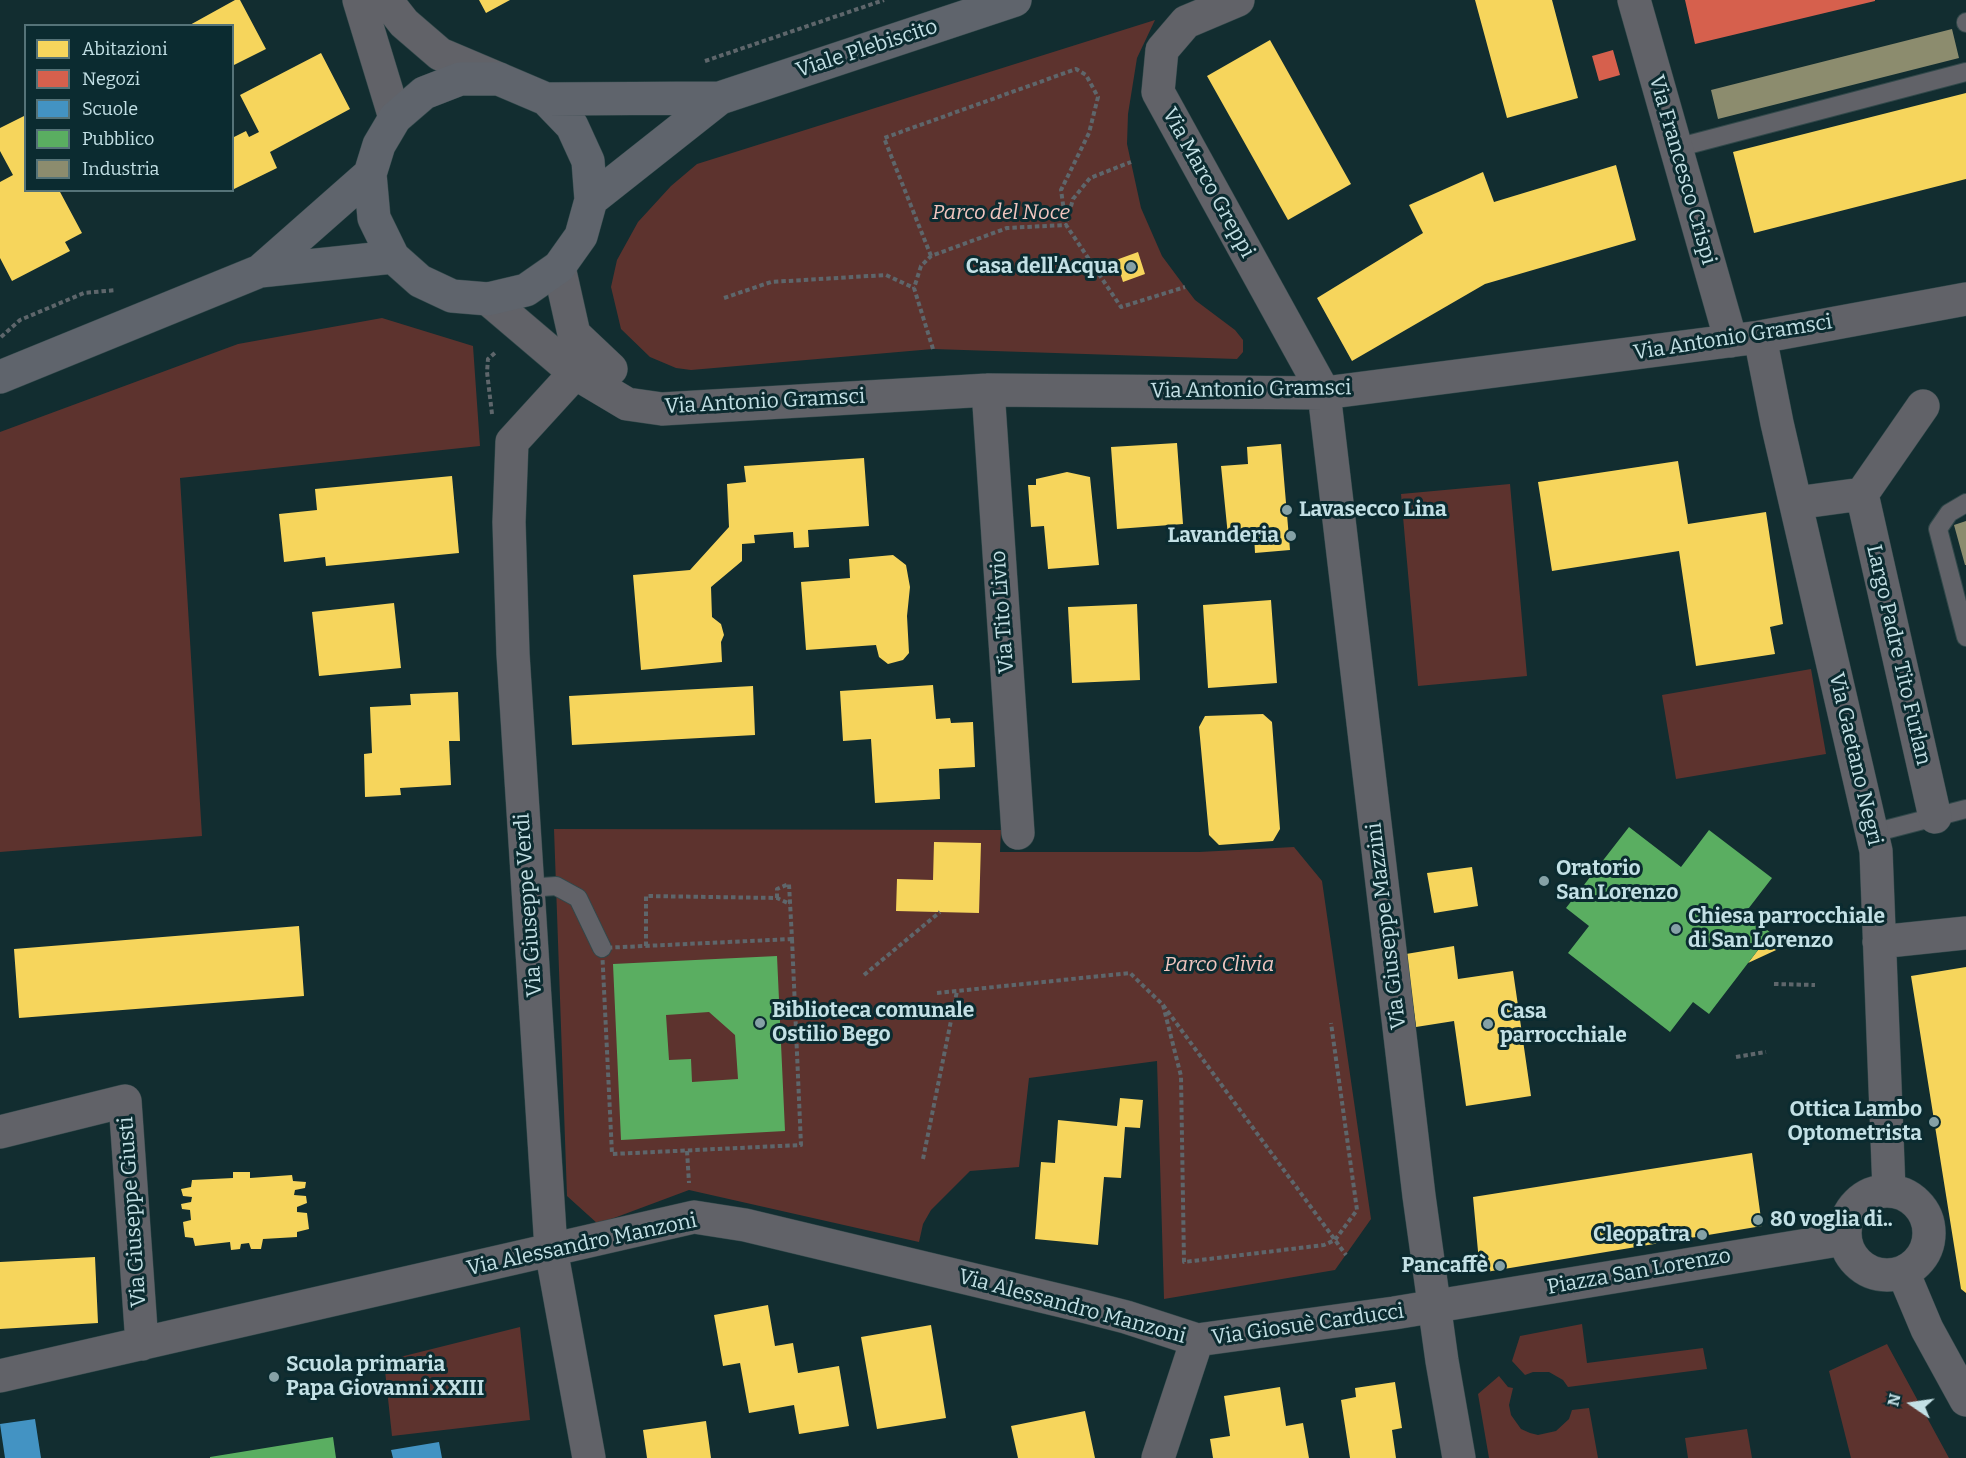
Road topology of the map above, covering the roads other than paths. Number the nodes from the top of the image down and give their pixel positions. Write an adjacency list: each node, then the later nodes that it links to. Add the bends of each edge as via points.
1 (359, 0): 10 (street)
2 (386, 0): 7 (street, via 404,23 440,54)
3 (1015, 0): 8 (main road, Viale Plebiscito)
4 (1239, 0): 23 (street, Via Marco Greppi, via 1186,22 1162,50 1158,92)
5 (1634, 0): 11 (street, Via Francesco Crispi)
6 (1966, 72): 11 (lane)
7 (499, 79): 9 (main road); 10 (main road, via 460,79 433,89)
8 (720, 98): 9 (main road); 13 (main road)
9 (546, 99): 13 (main road, via 572,126 588,161)
10 (395, 118): 12 (main road, via 379,145)
11 (1676, 148): 19 (street, Via Francesco Crispi)
12 (370, 174): 14 (main road, via 374,218); 16 (main road)
13 (591, 200): 15 (main road, via 581,236)
14 (393, 257): 16 (main road); 17 (main road, via 420,282 452,296)
15 (559, 267): 17 (main road, via 526,290); 20 (street)
16 (260, 271): 21 (main road)
17 (488, 299): 20 (street)
18 (1966, 299): 19 (street, Via Antonio Gramsci)
19 (1745, 339): 23 (street, Via Antonio Gramsci); 26 (street, Via Gaetano Negri)
20 (585, 364): 22 (street, Via Antonio Gramsci, via 627,405 662,409); 33 (street, Via Giuseppe Verdi, via 512,442 510,555)
21 (0, 377)
22 (988, 390): 23 (street, Via Antonio Gramsci); 31 (street, Via Tito Livio)
23 (1324, 393): 42 (street, Via Giuseppe Mazzini)
24 (1923, 406): 25 (street)
25 (1862, 494): 26 (street); 30 (street, Largo Padre Tito Furlan)
26 (1796, 503): 32 (street, Via Gaetano Negri)
27 (1966, 503): 28 (lane, via 1949,513 1938,530)
28 (1966, 637)
29 (1966, 809): 30 (lane)
30 (1935, 817): 32 (lane)
31 (1018, 834)
32 (1873, 834): 35 (street, Via Gaetano Negri)
33 (528, 888): 36 (lane, via 556,886 579,897); 40 (street, Via Giuseppe Verdi)
34 (1966, 933): 35 (street)
35 (1879, 942): 38 (street, Via Gaetano Negri)
36 (602, 948)
37 (0, 1132): 44 (street, Via Giuseppe Giusti, via 125,1101)
38 (1889, 1190): 39 (street, via 1876,1191 1855,1204 1844,1227); 41 (street, via 1915,1201 1929,1225 1924,1253)
39 (1844, 1239): 41 (street, via 1856,1262 1866,1270 1878,1275); 42 (street, Piazza San Lorenzo)
40 (550, 1249): 43 (street, Via Alessandro Manzoni, via 694,1217 745,1225 1083,1306); 44 (street, Via Alessandro Manzoni); 47 (street, Via Giuseppe Verdi)
41 (1903, 1272): 46 (street, via 1927,1329)
42 (1434, 1305): 43 (street, Via Giosuè Carducci); 49 (street, Via Giuseppe Mazzini)
43 (1197, 1340): 48 (street, Via Giosuè Carducci)
44 (142, 1344): 45 (street, Via Alessandro Manzoni)
45 (0, 1376)
46 (1966, 1400)
47 (589, 1458)
48 (1158, 1458)
49 (1459, 1458)

